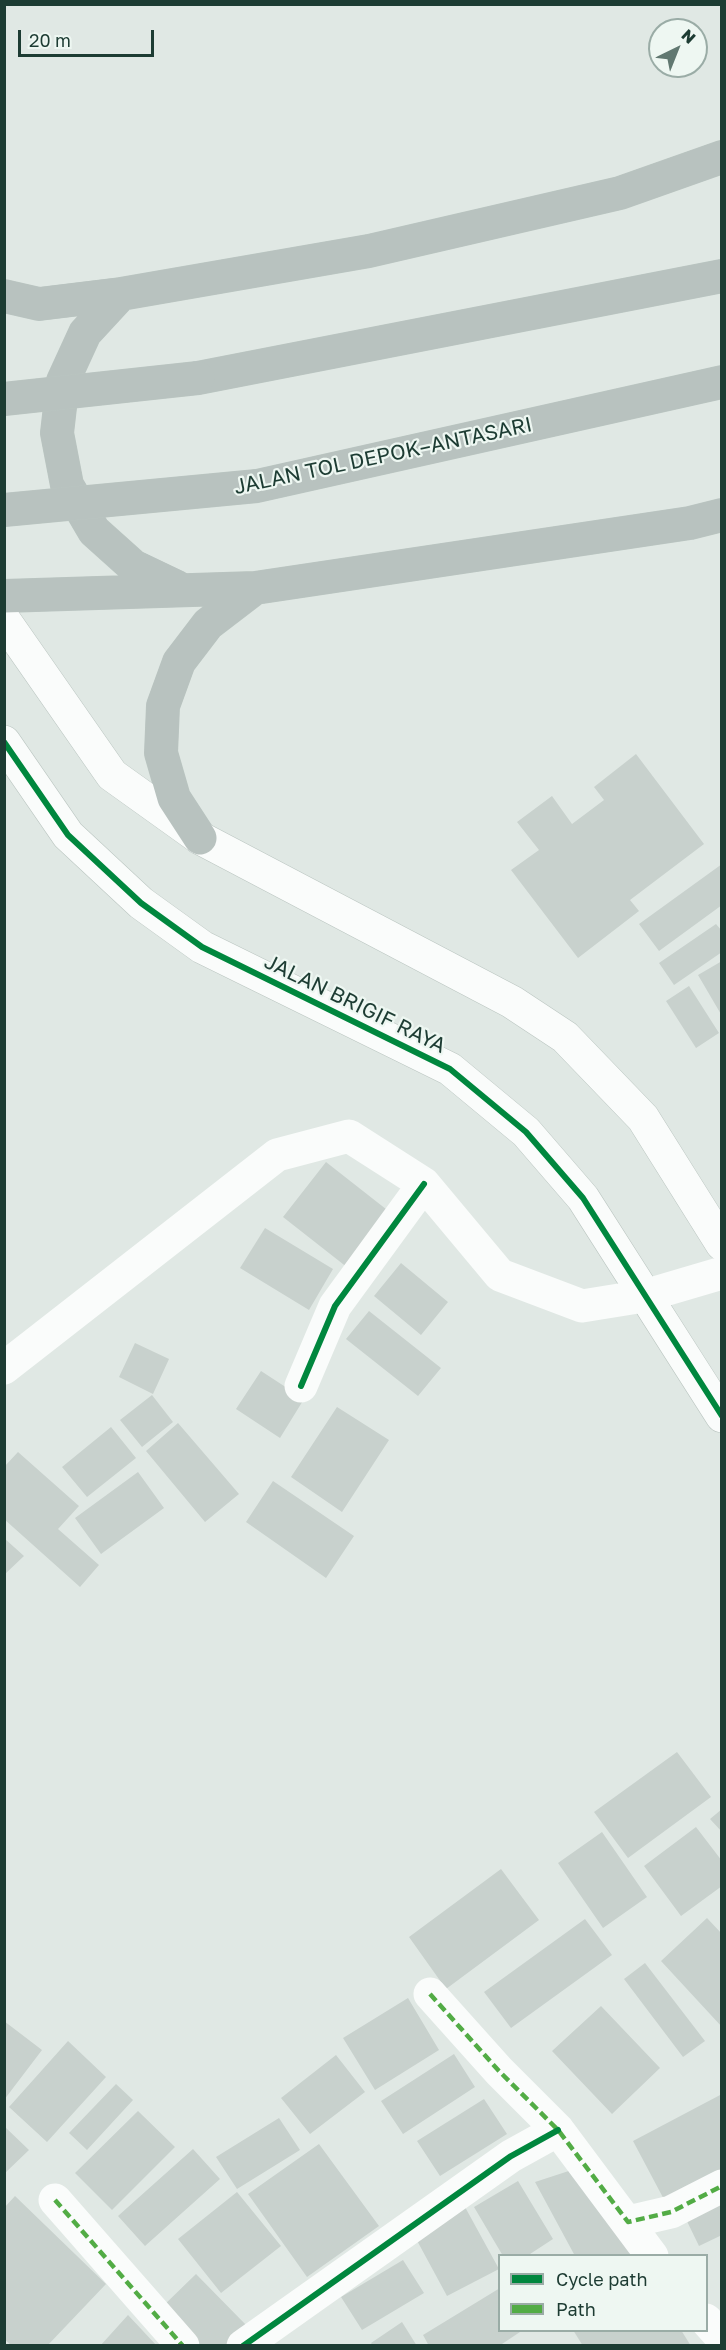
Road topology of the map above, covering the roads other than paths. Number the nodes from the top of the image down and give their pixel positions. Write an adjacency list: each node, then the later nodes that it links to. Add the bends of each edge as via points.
1 (722, 157): 3 (highway, via 620,193 369,251)
2 (722, 276): 8 (highway, bridge, via 198,378)
3 (121, 294): 5 (highway); 12 (highway, via 85,333 63,381 57,433 67,485 94,531 133,566)
4 (4, 296): 5 (highway)
5 (39, 304): 6 (highway)
6 (4, 314)
7 (722, 382): 9 (highway, JALAN TOL DEPOK–ANTASARI, bridge, via 257,486)
8 (4, 399)
9 (4, 510)
10 (722, 515): 11 (highway)
11 (255, 588): 12 (highway); 16 (highway, via 208,624 179,662 163,706 161,753 174,798)
12 (182, 589): 13 (highway)
13 (4, 596)
14 (4, 620): 16 (street, via 112,775)
15 (4, 742): 20 (street, JALAN BRIGIF RAYA, via 68,835 141,903 202,947 450,1069 526,1132 583,1198)
16 (200, 838): 18 (street, via 512,1002 566,1037 643,1118)
17 (424, 1184): 20 (street, via 501,1275 582,1306); 21 (street, via 349,1136 277,1155); 22 (street, via 335,1306)
18 (722, 1244)
19 (722, 1273): 20 (street)
20 (644, 1296): 23 (street, JALAN BRIGIF RAYA)
21 (4, 1368)
22 (301, 1386)
23 (722, 1416)
24 (430, 1994): 25 (street)
25 (558, 2130): 28 (street); 33 (street, via 511,2156)
26 (722, 2186): 28 (street, via 671,2212)
27 (55, 2200): 32 (street)
28 (628, 2222): 29 (street)
29 (651, 2254)
30 (708, 2322): 31 (street)
31 (722, 2338)
32 (183, 2346)
33 (243, 2346)

